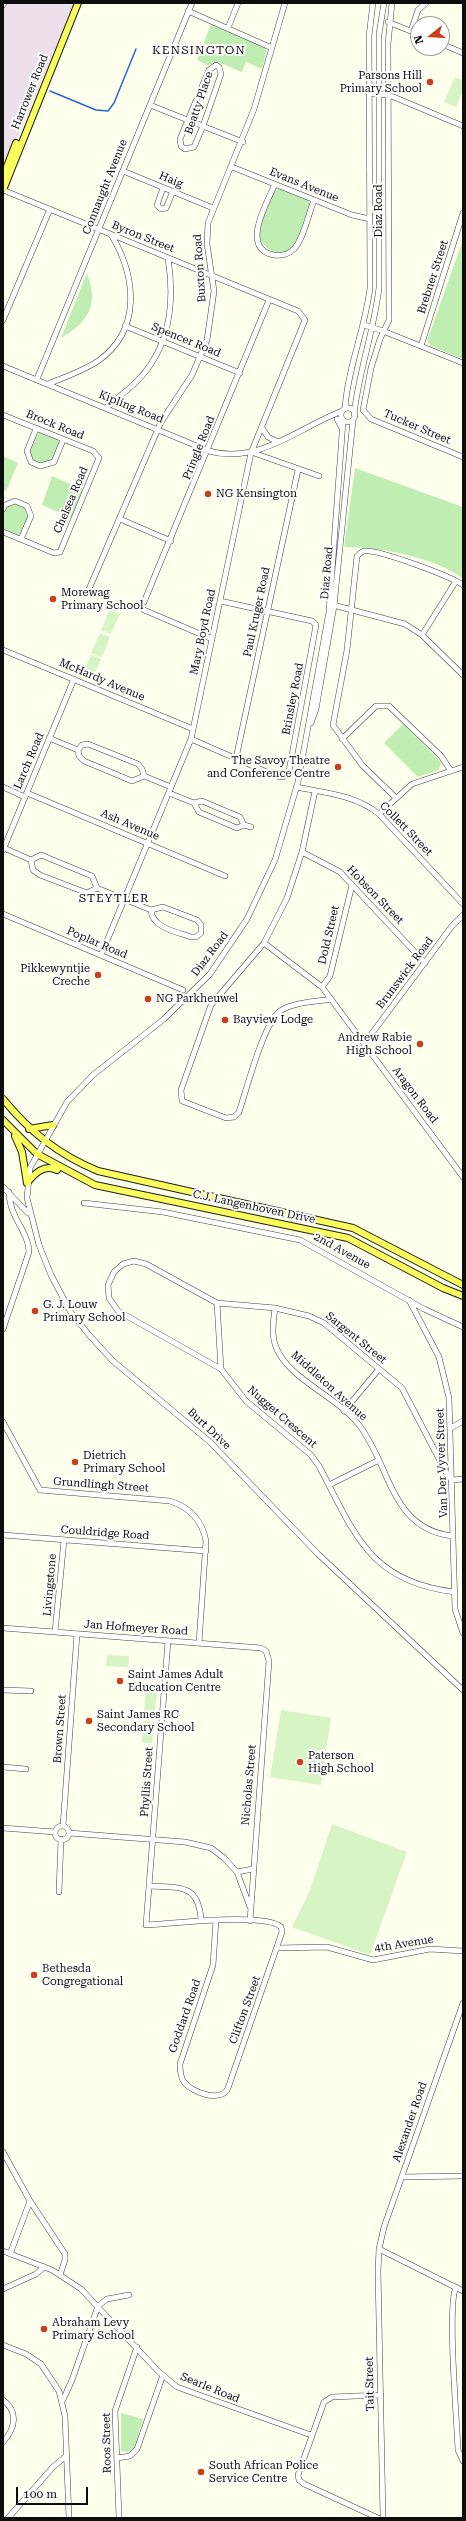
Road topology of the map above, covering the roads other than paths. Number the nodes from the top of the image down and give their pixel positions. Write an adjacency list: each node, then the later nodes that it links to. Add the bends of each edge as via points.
1 (77, 3): 27 (main road, Harrower Road); 30 (main road, Harrower Road)
2 (192, 3): 9 (street, Connaught Avenue)
3 (238, 3): 12 (street)
4 (285, 3): 15 (street, Buxton Road)
5 (374, 3): 17 (street, Diaz Road, via 369,36)
6 (384, 3): 18 (street, Diaz Road, via 380,24)
7 (392, 3): 11 (street, Diaz Road)
8 (426, 3): 10 (street, via 418,10)
9 (188, 11): 12 (street); 20 (street, Connaught Avenue)
10 (416, 16)
11 (388, 22): 13 (street); 19 (street, Diaz Road)
12 (228, 28): 15 (street)
13 (410, 31)
14 (450, 47): 16 (street)
15 (272, 48): 24 (street, Buxton Road)
16 (463, 53)
17 (369, 93): 18 (street); 36 (street, Diaz Road)
18 (379, 93): 19 (street); 47 (street, Diaz Road, via 380,275)
19 (388, 95): 23 (street); 48 (street, Diaz Road, via 389,316 388,324)
20 (150, 105): 21 (street); 26 (street, Connaught Avenue)
21 (187, 121): 22 (street); 22 (street, Beatty Place, via 180,141 185,149 194,147); 22 (street, Beatty Place, via 209,70 212,66 217,66 221,74)
22 (203, 126): 24 (street)
23 (463, 126)
24 (242, 142): 25 (street, Buxton Road)
25 (232, 167): 28 (street, Evans Avenue); 33 (street, Buxton Road)
26 (122, 171): 29 (street, Haig); 38 (street, Connaught Avenue)
27 (3, 177)
28 (275, 184): 32 (street, Evans Avenue); 32 (street, via 256,235 259,244 268,253 285,254 295,248)
29 (163, 188): 31 (street, Haig); 31 (street, via 157,205 161,209 166,208)
30 (3, 190): 34 (street, Byron Street)
31 (173, 191): 33 (street, Haig)
32 (314, 200): 36 (street, Evans Avenue)
33 (213, 208): 41 (street, Buxton Road, via 207,237)
34 (50, 209): 38 (street, Byron Street); 44 (street)
35 (463, 213): 37 (street, Brebner Street)
36 (370, 219): 46 (street, Diaz Road, via 370,288)
37 (462, 222): 50 (street, Brebner Street)
38 (98, 229): 39 (street, Byron Street); 55 (street, Connaught Avenue)
39 (112, 236): 40 (street, Byron Street); 45 (street, via 126,263 131,283 130,308)
40 (168, 258): 41 (street, Byron Street); 49 (street, via 173,293)
41 (212, 275): 42 (street, Byron Street); 51 (street, Buxton Road, via 212,314)
42 (269, 300): 43 (street, Byron Street); 54 (street, Pringle Road)
43 (298, 311): 65 (street, Mary Boyd Road, via 304,316 305,322)
44 (3, 320)
45 (125, 326): 49 (street, Spencer Road); 56 (street, via 112,347 99,360)
46 (364, 326): 47 (street); 58 (street, Diaz Road)
47 (373, 327): 48 (street); 59 (street, Diaz Road, via 359,380)
48 (383, 331): 50 (street); 60 (street, Diaz Road, via 370,368 363,405)
49 (163, 341): 51 (street, Spencer Road); 57 (street, via 143,374)
50 (421, 346): 52 (street)
51 (201, 357): 54 (street, Spencer Road); 67 (street, Buxton Road)
52 (463, 363)
53 (3, 366): 55 (street, Kipling Road)
54 (240, 373): 70 (street, Pringle Road)
55 (37, 379): 56 (street, Kipling Road)
56 (48, 384): 57 (street, Kipling Road)
57 (106, 408): 67 (street, Kipling Road)
58 (344, 410): 59 (street, via 350,408); 62 (street, Kipling Road); 63 (street)
59 (354, 414): 64 (street)
60 (365, 414): 73 (street, Tucker Street, via 370,419)
61 (3, 415): 66 (street, Brock Road)
62 (327, 420): 63 (street, Kipling Road); 69 (street, Kipling Road)
63 (341, 420): 64 (street); 86 (street, Diaz Road, via 343,431)
64 (353, 420): 86 (street, Diaz Road)
65 (262, 428): 69 (street, via 268,437); 71 (street, Mary Boyd Road)
66 (36, 429): 68 (street, Brock Road); 68 (street, via 27,451 31,462 40,466 54,462)
67 (157, 429): 70 (street, Kipling Road); 77 (street, Buxton Road)
68 (63, 440): 72 (street, Brock Road)
69 (278, 442): 71 (street, Kipling Road)
70 (209, 450): 71 (street, Kipling Road, via 226,455); 80 (street, Pringle Road)
71 (252, 453): 74 (street, Kipling Road); 84 (street, Mary Boyd Road)
72 (98, 455): 79 (street, Chelsea Road, via 98,461 60,552 54,553)
73 (463, 457)
74 (298, 470): 75 (street, Kipling Road); 89 (street, Paul Kruger Road)
75 (319, 476)
76 (3, 509): 79 (street, via 6,504 15,501 27,506 30,516)
77 (120, 520): 80 (street); 83 (street, Buxton Road)
78 (3, 532): 79 (street)
79 (21, 539)
80 (170, 541): 85 (street, Pringle Road)
81 (456, 581): 82 (street); 88 (street, via 439,572 397,559 367,551 361,552 356,560); 90 (street)
82 (463, 586)
83 (89, 589)
84 (220, 601): 89 (street); 91 (street, Mary Boyd Road)
85 (144, 602)
86 (332, 605): 88 (street); 106 (street, Diaz Road)
87 (144, 610): 91 (street)
88 (353, 610): 90 (street, via 405,624); 97 (street, via 333,723)
89 (267, 611): 100 (street, Paul Kruger Road); 100 (street, Brinsley Road, via 314,622 316,630 289,771 283,777 276,776)
90 (422, 634): 93 (street)
91 (212, 639): 95 (street, Mary Boyd Road)
92 (3, 650): 94 (street, McHardy Avenue)
93 (463, 675)
94 (74, 679): 95 (street, McHardy Avenue); 96 (street, Larch Road)
95 (193, 729): 98 (street, Mary Boyd Road)
96 (49, 738): 99 (street); 109 (street, Larch Road)
97 (342, 739): 102 (street, via 376,706 389,706 441,756); 110 (street, Collett Street, via 362,765)
98 (191, 740): 100 (street); 105 (street, Mary Boyd Road)
99 (78, 750): 103 (street, via 84,761 127,779 136,780); 103 (street, via 82,745 88,744 138,764)
100 (236, 758)
101 (463, 768): 102 (street)
102 (451, 771): 110 (street, via 412,784)
103 (144, 776): 105 (street)
104 (3, 787): 109 (street, Ash Avenue)
105 (171, 787): 108 (street, Mary Boyd Road)
106 (296, 787): 107 (street, Collett Street); 136 (street, Diaz Road, via 282,839 266,881 247,919 222,956 201,983 174,1010 79,1088)
107 (315, 791): 112 (street, Collett Street, via 358,800); 117 (street)
108 (169, 793): 111 (street); 115 (street, Mary Boyd Road)
109 (26, 795): 115 (street, Ash Avenue); 116 (street, Larch Road)
110 (396, 798): 112 (street)
111 (194, 803): 113 (street, via 202,801 240,817); 113 (street, via 199,812 237,828)
112 (379, 814): 123 (street, Collett Street)
113 (244, 825): 114 (street)
114 (251, 828)
115 (147, 844): 119 (street, Ash Avenue); 122 (street, Mary Boyd Road)
116 (3, 849): 118 (street)
117 (302, 852): 120 (street, Hobson Street, via 335,868); 127 (street, via 287,898)
118 (31, 860): 121 (street, via 41,855 80,870 92,876); 121 (street, via 33,870 40,875 87,893)
119 (225, 876)
120 (352, 885): 129 (street, Hobson Street); 130 (street, Dold Street, via 330,976)
121 (98, 888): 122 (street)
122 (125, 899): 124 (street); 128 (street, Mary Boyd Road)
123 (463, 904)
124 (151, 910): 124 (street, via 152,918 158,924 191,937 204,934 197,920 163,907)
125 (3, 914): 128 (street, Poplar Road)
126 (463, 915): 129 (street, Brunswick Road)
127 (264, 943): 130 (street, Aragon Road); 132 (street, via 209,1009 181,1090 181,1099 185,1103 226,1118 234,1117 239,1112 274,1017 286,1008)
128 (101, 955): 131 (street, Poplar Road)
129 (425, 963): 133 (street, Brunswick Road)
130 (322, 987): 132 (street, Aragon Road)
131 (183, 990)
132 (330, 999): 133 (street, Aragon Road)
133 (364, 1044): 141 (street, Aragon Road)
134 (3, 1099): 138 (main road, C.J. Langenhoven Drive)
135 (3, 1120): 137 (main road)
136 (53, 1125): 138 (main road); 139 (street, Diaz Road)
137 (8, 1126): 140 (main road, C.J. Langenhoven Drive); 143 (main road, via 22,1152)
138 (29, 1129): 139 (main road, C.J. Langenhoven Drive)
139 (44, 1141): 140 (street, Burt Drive); 149 (main road, C.J. Langenhoven Drive, via 76,1162 110,1175 353,1228)
140 (37, 1154): 142 (main road, C.J. Langenhoven Drive); 143 (street, Burt Drive)
141 (463, 1177)
142 (78, 1178): 143 (main road, via 48,1168 38,1171); 150 (main road, C.J. Langenhoven Drive, via 106,1189 188,1203 348,1238)
143 (27, 1183): 147 (street, Burt Drive)
144 (3, 1187): 145 (street)
145 (9, 1192): 147 (street); 155 (street, via 14,1217 29,1252)
146 (84, 1203): 151 (street, 2nd Avenue, via 164,1212 300,1240)
147 (30, 1215): 179 (street, Burt Drive, via 43,1258 61,1297 100,1347 210,1442 318,1554)
148 (110, 1278): 152 (street, Sargent Street, via 123,1264 141,1262); 156 (street, Nugget Crescent, via 108,1294 118,1311)
149 (463, 1285)
150 (463, 1296)
151 (409, 1300): 154 (street, 2nd Avenue); 161 (street, Van Der Vyver Street, via 439,1357 449,1398)
152 (217, 1302): 153 (street, Sargent Street); 156 (street)
153 (275, 1308): 157 (street, Sargent Street, via 320,1321); 158 (street, Middleton Avenue, via 272,1334 282,1359)
154 (463, 1327)
155 (3, 1328)
156 (221, 1369): 165 (street, Nugget Crescent, via 246,1400 316,1460)
157 (379, 1369): 158 (street); 164 (street, Sargent Street, via 404,1391)
158 (344, 1411): 162 (street, Middleton Avenue, via 358,1423)
159 (463, 1421): 161 (street)
160 (3, 1422): 169 (street, Grundlingh Street, via 40,1490 176,1503 189,1510 199,1522 204,1534)
161 (451, 1428): 164 (street, Van Der Vyver Street)
162 (379, 1460): 165 (street); 167 (street, Middleton Avenue, via 396,1496 409,1516 433,1533)
163 (463, 1479): 164 (street)
164 (452, 1480): 167 (street, Van Der Vyver Street)
165 (329, 1485): 170 (street, Nugget Crescent, via 356,1536 377,1561 413,1583)
166 (3, 1536): 168 (street, Couldridge Road)
167 (454, 1536): 170 (street, Van Der Vyver Street)
168 (64, 1540): 169 (street, Couldridge Road); 172 (street, Livingstone)
169 (206, 1551): 176 (street)
170 (455, 1592): 173 (street, Van Der Vyver Street, via 456,1616)
171 (3, 1628): 172 (street, Jan Hofmeyer Road)
172 (55, 1632): 174 (street, Jan Hofmeyer Road)
173 (463, 1633)
174 (77, 1634): 175 (street, Jan Hofmeyer Road); 183 (street, Brown Street)
175 (168, 1641): 176 (street, Jan Hofmeyer Road); 188 (street, Phyllis Street)
176 (198, 1643): 177 (street, Jan Hofmeyer Road, via 260,1648)
177 (266, 1651): 189 (street, Nicholas Street, via 269,1661)
178 (3, 1690): 180 (street)
179 (463, 1690)
180 (31, 1692)
181 (3, 1767): 182 (street)
182 (26, 1769)
183 (63, 1826): 185 (street); 186 (street)
184 (3, 1828): 185 (street)
185 (55, 1832): 187 (street)
186 (69, 1833): 187 (street, via 65,1839); 188 (street)
187 (61, 1839): 192 (street)
188 (152, 1839): 190 (street, via 197,1843 211,1848); 191 (street, Phyllis Street)
189 (253, 1869): 190 (street); 193 (street, Nicholas Street)
190 (237, 1872): 193 (street)
191 (149, 1886): 194 (street, via 186,1889 193,1893 198,1900); 194 (street, Phyllis Street, via 146,1925)
192 (58, 1892)
193 (250, 1910): 196 (street, Nicholas Street)
194 (201, 1919): 195 (street)
195 (216, 1920): 196 (street); 201 (street, Goddard Road, via 213,1965 180,2064 182,2076 188,2086)
196 (250, 1921): 197 (street, Clifton Street, via 280,1925 282,1932)
197 (278, 1948): 198 (street, 4th Avenue, via 327,1947 373,1960 430,1948); 201 (street, Clifton Street, via 227,2090)
198 (463, 1951)
199 (463, 2003): 200 (street, Alexander Road)
200 (462, 2009): 204 (street, Alexander Road)
201 (217, 2096)
202 (3, 2152): 205 (street)
203 (463, 2176): 204 (street)
204 (402, 2178): 206 (street, Alexander Road)
205 (30, 2201): 208 (street); 210 (street, via 65,2254)
206 (379, 2249): 211 (street); 219 (street, Tait Street)
207 (3, 2251): 208 (street, Searle Road)
208 (10, 2254): 209 (street, Searle Road)
209 (44, 2267): 210 (street, Searle Road); 212 (street, via 36,2274)
210 (60, 2275): 215 (street, Searle Road, via 81,2289)
211 (456, 2287): 213 (street); 226 (street, via 453,2294 457,2411 459,2455)
212 (3, 2289)
213 (463, 2291)
214 (129, 2295): 215 (street, via 107,2299)
215 (98, 2306): 217 (street, Searle Road); 221 (street, via 72,2380)
216 (3, 2345): 221 (street, via 26,2354 40,2364 55,2383)
217 (137, 2347): 218 (street, Searle Road); 225 (street, Roos Street, via 116,2406)
218 (163, 2375): 222 (street, Searle Road, via 187,2392); 225 (street, via 137,2449 130,2456)
219 (381, 2395): 222 (street, via 332,2397 324,2402); 231 (street, Tait Street)
220 (3, 2400): 223 (street, via 11,2408 14,2420 11,2431)
221 (62, 2400): 224 (street)
222 (311, 2435): 230 (street, via 298,2472 299,2480)
223 (3, 2442)
224 (66, 2456): 227 (street); 228 (street)
225 (117, 2458): 229 (street, Roos Street)
226 (463, 2461)
227 (8, 2518)
228 (69, 2518)
229 (119, 2518)
230 (378, 2518)
231 (383, 2518)

